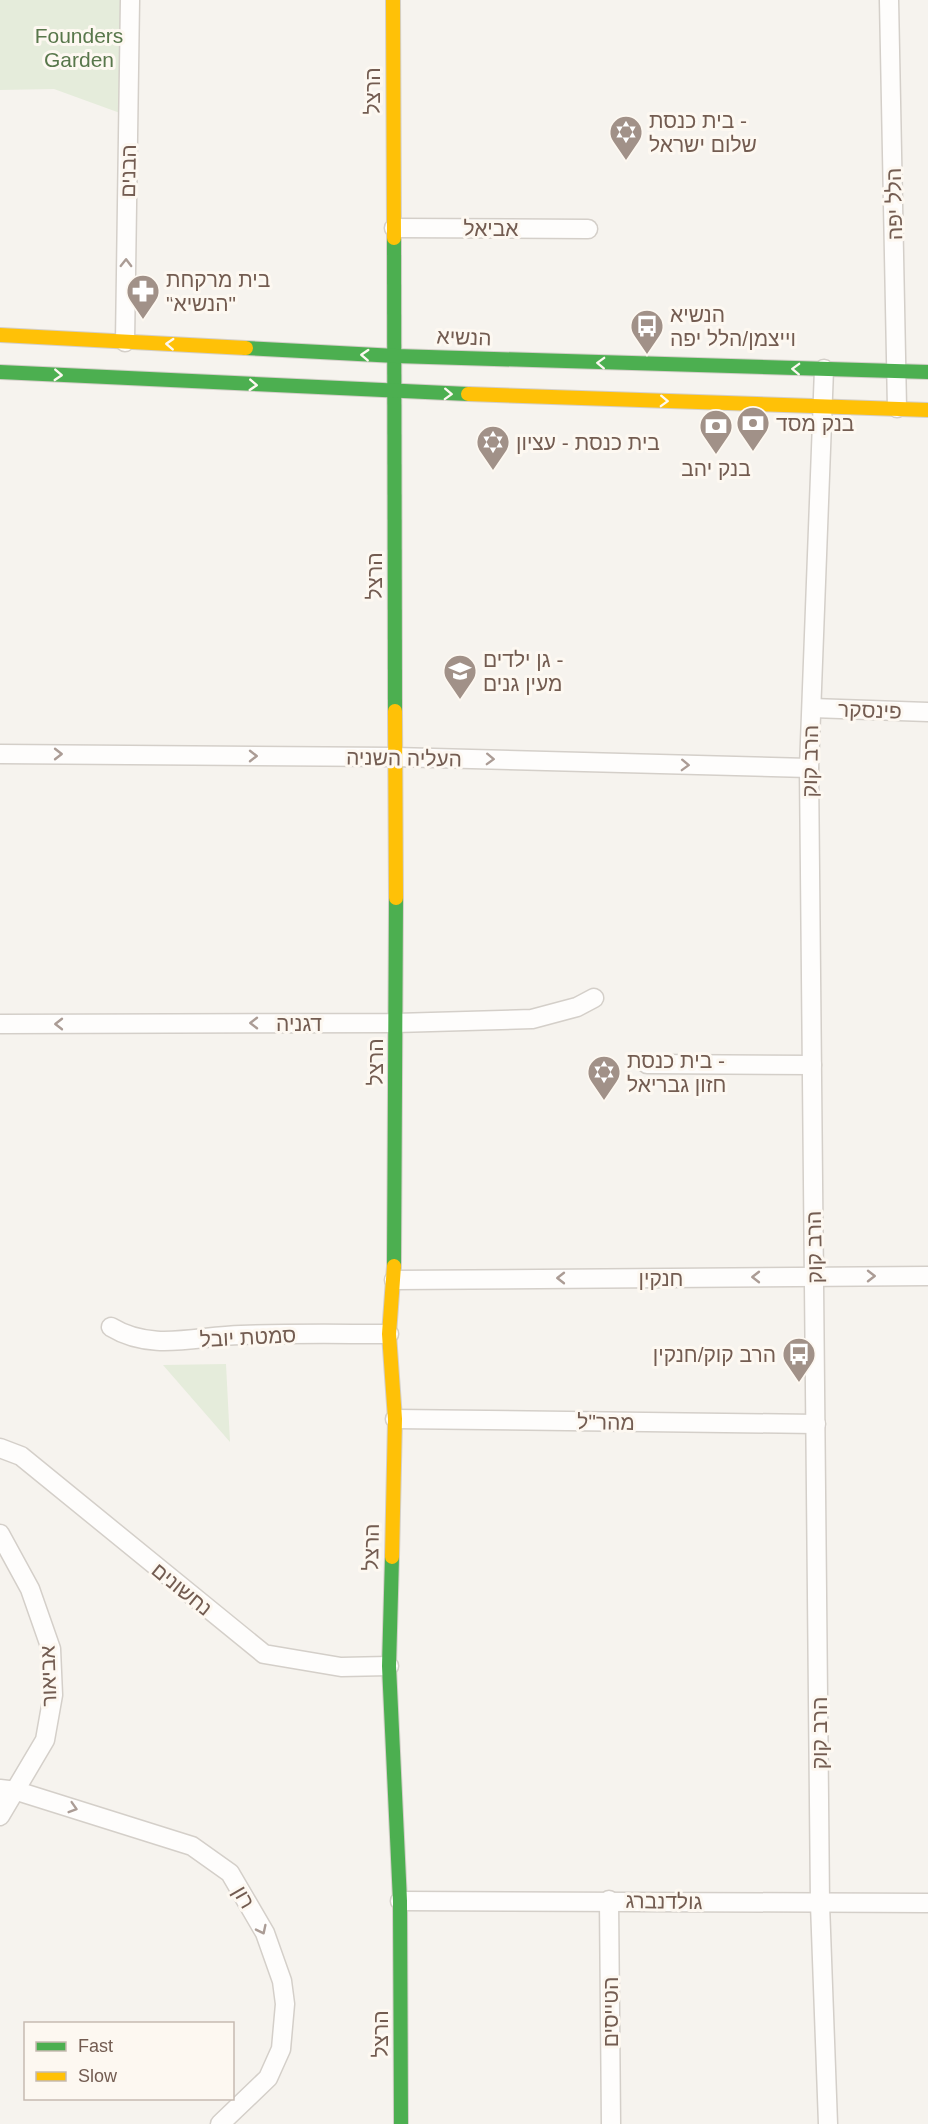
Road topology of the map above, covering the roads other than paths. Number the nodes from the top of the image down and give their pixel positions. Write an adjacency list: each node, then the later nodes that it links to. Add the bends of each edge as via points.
1 (130, 0): 7 (street, הבנים, one-way to 1)
2 (393, 0): 4 (street, הרצל)
3 (889, 0): 10 (street, הלל יפה)
4 (394, 228): 5 (street, אביאל); 8 (street, הרצל)
5 (588, 229)
6 (0, 335): 7 (street, הנשיא)
7 (125, 342): 8 (street, הנשיא, one-way to 7)
8 (396, 356): 9 (street, הנשיא, one-way to 8); 13 (street, הרצל)
9 (824, 369): 10 (street, הנשיא); 14 (street, הרב קוק)
10 (897, 371): 12 (street, הנשיא); 15 (street, הלל יפה)
11 (0, 372): 13 (street, one-way to 13)
12 (928, 372)
13 (396, 392): 14 (street, one-way to 14); 20 (street, הרצל)
14 (823, 405): 15 (street); 17 (street, הרב קוק)
15 (897, 408): 16 (street)
16 (928, 410)
17 (812, 708): 18 (street, פינסקר); 21 (street, הרב קוק)
18 (928, 712)
19 (0, 754): 20 (street, העליה השניה, one-way to 20)
20 (395, 757): 21 (street, העליה השניה, one-way to 21); 23 (street, הרצל)
21 (809, 768): 26 (street, הרב קוק)
22 (594, 998): 23 (street, דגניה, via 577,1007 532,1019)
23 (396, 1023): 24 (street, דגניה, one-way to 24); 29 (street, הרצל)
24 (0, 1024)
25 (646, 1064): 26 (street)
26 (812, 1065): 28 (street, הרב קוק)
27 (928, 1276): 28 (street, חנקין, one-way to 27)
28 (814, 1277): 29 (street, חנקין, one-way to 29); 33 (street, הרב קוק)
29 (394, 1280): 31 (street, הרצל)
30 (111, 1327): 31 (street, סמטת יובל, via 142,1340 179,1342 239,1335)
31 (389, 1334): 32 (street, הרצל)
32 (395, 1419): 33 (street, מהר"ל); 36 (street, הרצל)
33 (816, 1424): 42 (street, הרב קוק)
34 (0, 1448): 36 (street, נחשונים, via 21,1456 264,1654 341,1667)
35 (0, 1534): 37 (street, אביאור, via 30,1589 51,1649 53,1695 45,1740)
36 (389, 1666): 39 (street, הרצל)
37 (9, 1790): 38 (street, אביאור); 43 (street, רון, one-way to 43, via 192,1846 230,1873 265,1933 282,1981 285,2004 281,2049 268,2078)
38 (0, 1816)
39 (400, 1900): 40 (street, גולדנברג); 44 (street, הרצל)
40 (609, 1900): 42 (street, גולדנברג); 45 (street, הטייסים)
41 (928, 1903): 42 (street, גולדנברג)
42 (820, 1904): 46 (street, הרב קוק)
43 (220, 2124)
44 (400, 2124)
45 (611, 2124)
46 (828, 2124)

